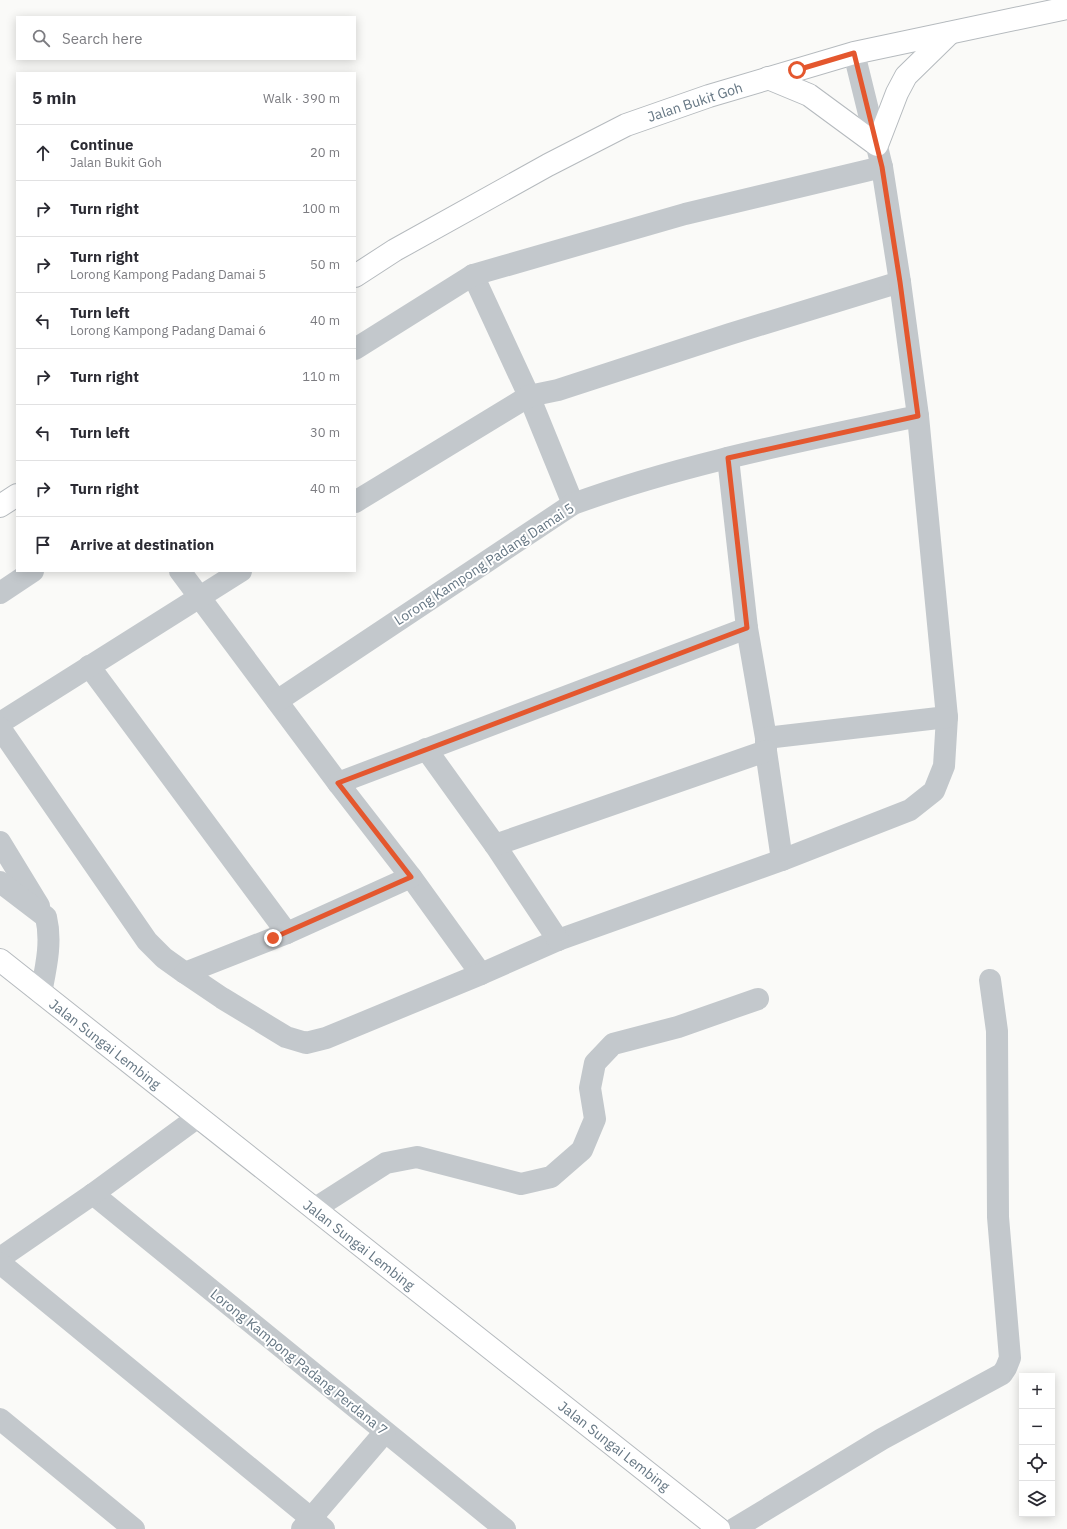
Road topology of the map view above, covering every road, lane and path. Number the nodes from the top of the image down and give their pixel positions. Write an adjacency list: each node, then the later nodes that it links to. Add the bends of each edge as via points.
1 (1067, 8): 2 (main road, Jalan Bukit Goh)
2 (950, 33): 3 (main road, Jalan Bukit Goh); 5 (main road, via 906,76)
3 (854, 53): 4 (main road, Jalan Bukit Goh); 5 (street)
4 (768, 78): 5 (main road, via 809,95); 7 (main road, Jalan Bukit Goh, via 626,125 402,246)
5 (877, 145): 6 (street)
6 (882, 167): 8 (street, via 685,214); 9 (street)
7 (356, 275)
8 (473, 275): 10 (street); 11 (street)
9 (900, 282): 11 (street, via 558,390); 12 (street)
10 (356, 348)
11 (529, 396): 15 (street); 16 (street)
12 (918, 416): 13 (street, Lorong Kampong Padang Damai 5); 26 (street)
13 (728, 458): 16 (street, Lorong Kampong Padang Damai 5, via 609,491); 23 (street)
14 (16, 496): 17 (main road)
15 (356, 501)
16 (573, 504): 25 (street, Lorong Kampong Padang Damai 5)
17 (0, 506)
18 (32, 572): 21 (street)
19 (181, 572): 22 (street)
20 (239, 572): 22 (street)
21 (0, 593)
22 (199, 597): 24 (street); 25 (street)
23 (747, 628): 29 (street); 30 (street)
24 (89, 666): 27 (street); 38 (street)
25 (277, 701): 31 (street)
26 (947, 717): 29 (street); 34 (street, via 944,766 934,791 910,810)
27 (0, 723)
28 (0, 728): 41 (street, via 147,941)
29 (766, 745): 33 (street); 34 (street)
30 (426, 749): 31 (street); 33 (street)
31 (338, 783): 35 (street)
32 (0, 842): 37 (street)
33 (494, 845): 39 (street)
34 (782, 860): 39 (street)
35 (411, 877): 38 (street); 42 (street)
36 (0, 882): 37 (street)
37 (46, 916): 44 (street, via 48,951)
38 (288, 932): 41 (street)
39 (558, 940): 42 (street)
40 (0, 960): 44 (main road, Jalan Sungai Lembing)
41 (185, 974): 42 (street, via 286,1037 306,1043 326,1038)
42 (481, 974)
43 (990, 980): 57 (street, via 996,1031 998,1217 1010,1358 1006,1368 1002,1374 882,1439)
44 (41, 993): 46 (main road, Jalan Sungai Lembing)
45 (758, 999): 48 (street, via 678,1027 613,1044 595,1063 590,1088 594,1119 582,1150 551,1176 521,1184 417,1157 386,1163)
46 (198, 1117): 47 (street); 48 (main road, Jalan Sungai Lembing)
47 (93, 1194): 49 (street); 52 (street, Lorong Kampong Padang Perdana 7)
48 (314, 1209): 56 (main road, Jalan Sungai Lembing)
49 (0, 1258)
50 (0, 1263): 53 (street)
51 (0, 1419): 54 (street)
52 (385, 1432): 53 (street); 55 (street, Lorong Kampong Padang Perdana 7)
53 (312, 1526)
54 (134, 1529)
55 (505, 1529)
56 (719, 1529)
57 (734, 1529)

